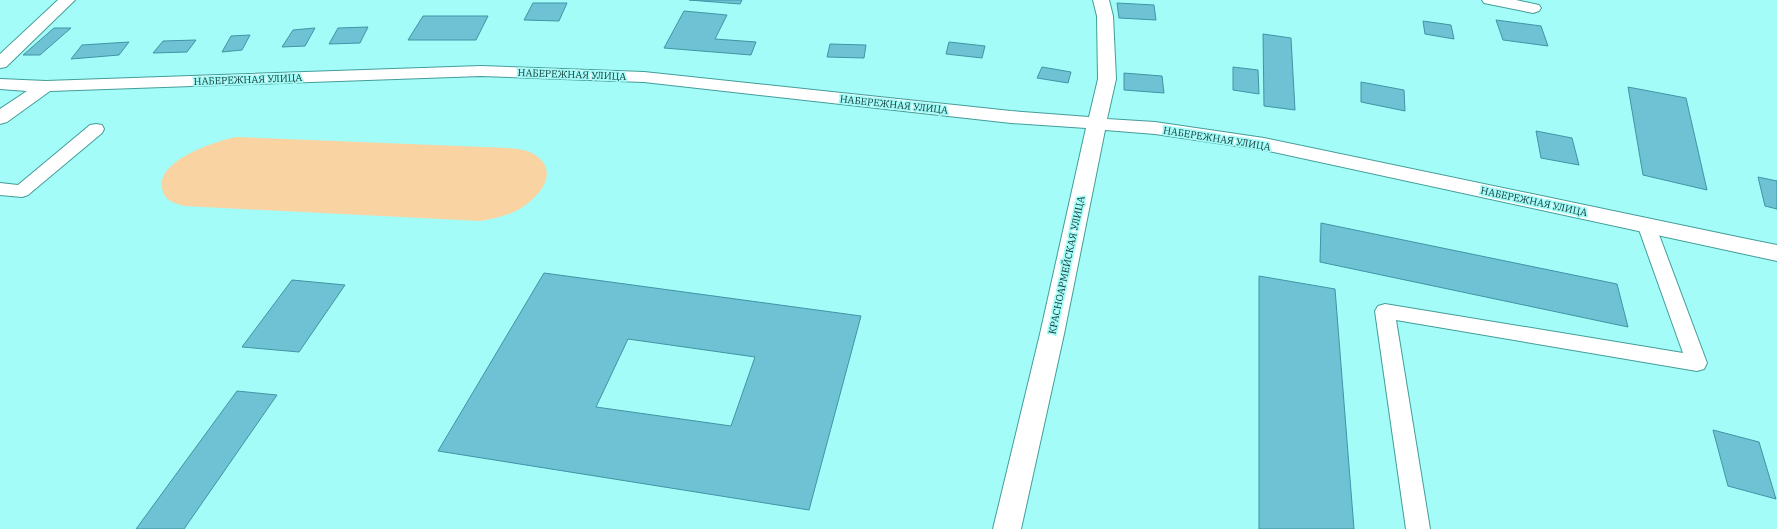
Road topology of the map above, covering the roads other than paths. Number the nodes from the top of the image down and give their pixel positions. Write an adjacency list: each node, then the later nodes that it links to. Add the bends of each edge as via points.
1 (67, 0): 5 (street)
2 (1101, 0): 9 (street, КРАСНОАРМЕЙСКАЯ УЛИЦА, via 1105,16 1107,79)
3 (1490, 0): 4 (street)
4 (1533, 8)
5 (0, 63)
6 (0, 84): 7 (street, НАБЕРЕЖНАЯ УЛИЦА)
7 (46, 86): 8 (street); 9 (street, НАБЕРЕЖНАЯ УЛИЦА, via 481,71 644,77)
8 (0, 118)
9 (1096, 124): 12 (street, НАБЕРЕЖНАЯ УЛИЦА, via 1155,128 1264,144); 14 (street, КРАСНОАРМЕЙСКАЯ УЛИЦА, via 1052,334)
10 (96, 129): 11 (lane, via 22,191)
11 (0, 188)
12 (1646, 224): 13 (street, НАБЕРЕЖНАЯ УЛИЦА); 15 (lane, via 1697,363 1386,311)
13 (1777, 253)
14 (1007, 529)
15 (1418, 529)

